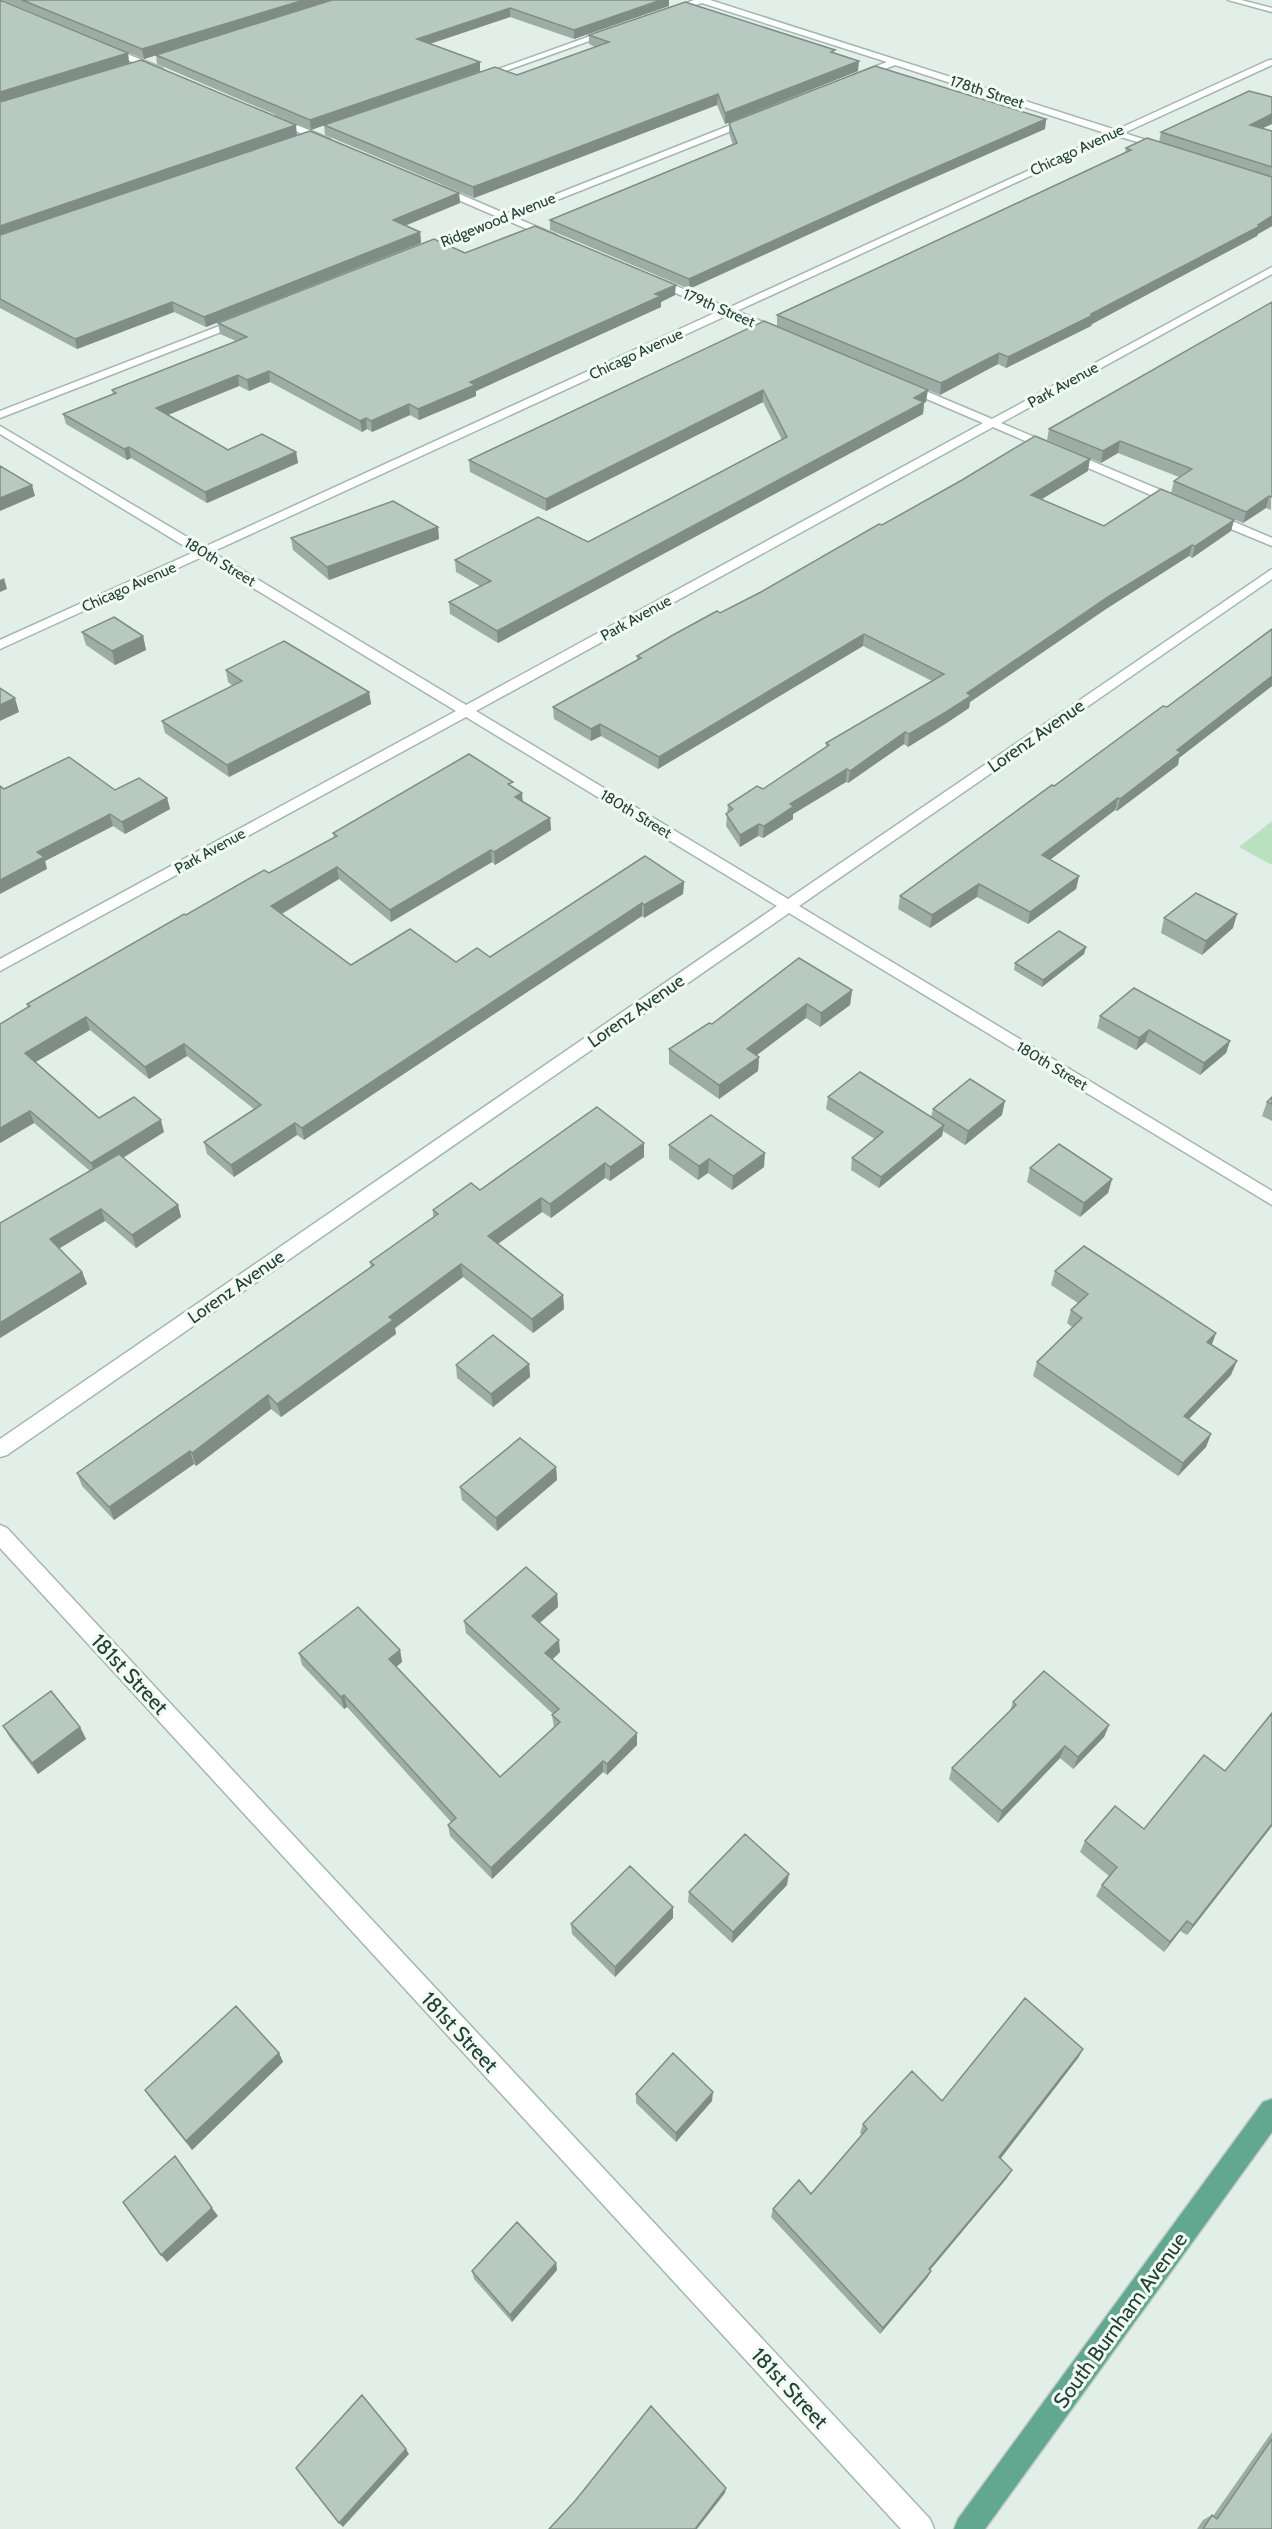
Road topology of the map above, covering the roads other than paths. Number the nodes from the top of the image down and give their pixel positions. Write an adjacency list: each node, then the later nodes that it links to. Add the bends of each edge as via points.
1 (702, 0): 4 (street); 8 (street, 178th Street)
2 (1232, 0): 3 (street)
3 (1272, 10)
4 (658, 16)
5 (624, 27): 14 (street)
6 (95, 43): 10 (street)
7 (155, 60): 10 (street)
8 (895, 62): 13 (street); 18 (street, 178th Street)
9 (1272, 62): 18 (street, Chicago Avenue)
10 (144, 64): 11 (street); 12 (street)
11 (133, 67)
12 (174, 76)
13 (850, 80)
14 (468, 81)
15 (761, 115): 24 (street, Ridgewood Avenue)
16 (268, 116): 19 (street)
17 (322, 131): 19 (street)
18 (1114, 133): 22 (street, 178th Street); 29 (street, Chicago Avenue)
19 (311, 135): 20 (street); 21 (street)
20 (300, 139)
21 (342, 148)
22 (1168, 150)
23 (424, 183): 24 (street)
24 (506, 217): 25 (street); 26 (street, Ridgewood Avenue)
25 (559, 240)
26 (407, 256)
27 (1272, 270): 34 (street, Park Avenue)
28 (643, 275): 29 (street, 179th Street)
29 (728, 312): 31 (street, 179th Street); 39 (street, Chicago Avenue)
30 (253, 316): 33 (street)
31 (792, 338)
32 (897, 383): 34 (street)
33 (0, 415)
34 (992, 423): 36 (street); 42 (street, Park Avenue)
35 (0, 429): 39 (street, 180th Street)
36 (1187, 506)
37 (1198, 511): 38 (street)
38 (1272, 542)
39 (204, 552): 41 (street, Chicago Avenue); 42 (street, 180th Street)
40 (1272, 573): 43 (street, Lorenz Avenue)
41 (0, 645)
42 (465, 711): 43 (street, 180th Street); 44 (street, Park Avenue)
43 (788, 906): 45 (street, 180th Street); 46 (street, Lorenz Avenue)
44 (0, 966)
45 (1272, 1199)
46 (0, 1449)
47 (0, 1534): 49 (street, 181st Street)
48 (1272, 2111): 50 (main road, South Burnham Avenue)
49 (920, 2529)
50 (968, 2529)

